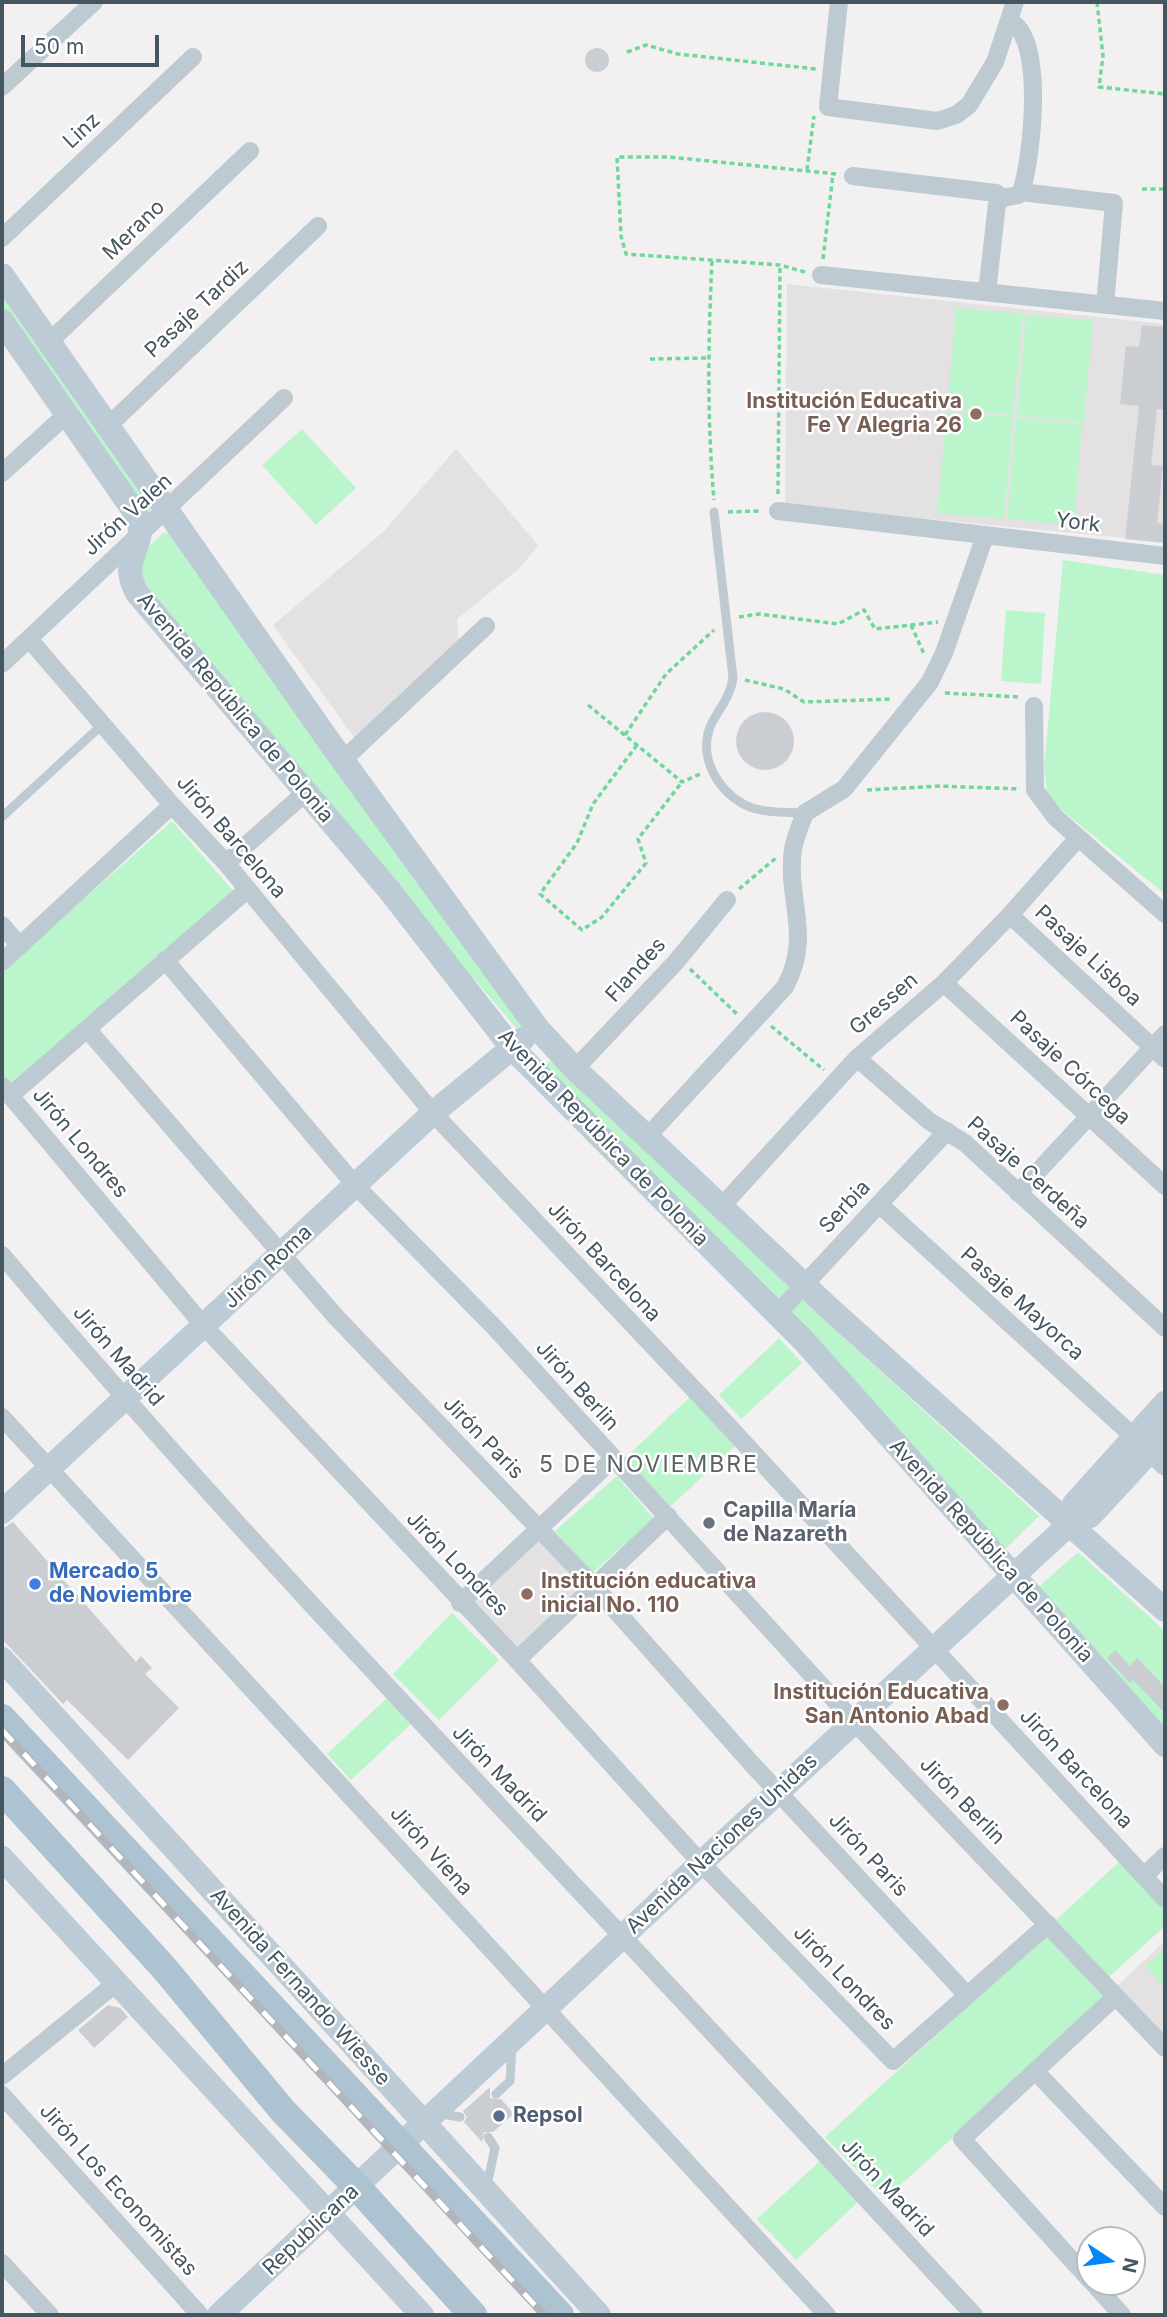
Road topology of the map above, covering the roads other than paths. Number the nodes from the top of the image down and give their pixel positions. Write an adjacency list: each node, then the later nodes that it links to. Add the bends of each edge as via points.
1 (94, 2): 6 (street)
2 (839, 2): 4 (street, via 828,107 937,121 969,105 995,62)
3 (1015, 2): 4 (street)
4 (1011, 22): 9 (street, via 1024,34 1033,107 1030,152)
5 (193, 57): 12 (street, Linz)
6 (2, 86)
7 (250, 151): 19 (street, Merano)
8 (853, 176): 10 (street, via 996,193)
9 (1020, 192): 10 (street); 16 (street, via 1114,203)
10 (1003, 198): 15 (street, via 996,208)
11 (318, 226): 22 (street, Pasaje Tardiz)
12 (2, 238)
13 (2, 275): 19 (main road, Avenida República de Polonia)
14 (821, 275): 15 (street)
15 (987, 292): 16 (street)
16 (1105, 305): 17 (street)
17 (1165, 311)
18 (2, 321): 21 (main road)
19 (49, 342): 22 (main road, Avenida República de Polonia)
20 (284, 398): 24 (street, Jirón Valen)
21 (68, 414): 23 (street); 27 (main road, via 136,514)
22 (107, 426): 24 (main road, Avenida República de Polonia)
23 (2, 473)
24 (169, 510): 27 (street, Jirón Valen); 35 (main road, Avenida República de Polonia)
25 (778, 511): 28 (street, York)
26 (715, 512): 38 (lane, via 733,678 729,698 710,727 706,754 711,769 736,800 757,809)
27 (142, 532): 31 (street, Jirón Valen); 36 (main road, Avenida República de Polonia, via 128,567 137,593)
28 (985, 536): 29 (street, York); 38 (street, via 930,682 844,789)
29 (1165, 556)
30 (486, 626): 35 (street)
31 (29, 639): 32 (street, Jirón Valen); 34 (street, Jirón Barcelona)
32 (2, 664)
33 (1034, 706): 40 (street, via 1035,790)
34 (103, 724): 37 (street, Jirón Barcelona); 39 (lane)
35 (343, 760): 52 (main road, Avenida República de Polonia)
36 (306, 792): 41 (street); 54 (main road, Avenida República de Polonia)
37 (172, 805): 41 (street, Jirón Barcelona); 47 (street)
38 (805, 813): 62 (street, via 793,849 797,965 785,987)
39 (2, 817)
40 (1078, 838): 44 (street); 45 (street, Gressen)
41 (226, 863): 42 (street, Jirón Barcelona)
42 (248, 889): 48 (street); 59 (street, Jirón Barcelona)
43 (727, 900): 57 (street, Flandes)
44 (1165, 914)
45 (1010, 915): 50 (street, Gressen); 55 (street, Pasaje Lisboa)
46 (2, 925): 47 (street)
47 (20, 946): 49 (street)
48 (165, 960): 51 (street); 63 (street, Jirón Berlin)
49 (2, 962)
50 (944, 983): 56 (street, Gressen); 60 (street, Pasaje Córcega)
51 (88, 1029): 58 (street); 69 (street, Jirón Paris)
52 (538, 1029): 54 (main road, Jirón Roma); 57 (main road, Avenida República de Polonia)
53 (1165, 1034): 55 (street)
54 (512, 1048): 59 (main road, Jirón Roma); 71 (main road, Avenida República de Polonia)
55 (1159, 1053): 60 (street)
56 (857, 1058): 61 (street, Pasaje Cerdeña, via 929,1121); 67 (street, Gressen)
57 (575, 1069): 62 (main road, Avenida República de Polonia)
58 (6, 1091): 72 (street, Jirón Londres)
59 (433, 1113): 63 (main road, Jirón Roma); 88 (street, Jirón Barcelona)
60 (1089, 1116): 64 (street, Pasaje Córcega); 65 (street)
61 (947, 1131): 65 (street, Pasaje Cerdeña); 66 (street, Serbia)
62 (647, 1137): 67 (main road, Avenida República de Polonia)
63 (355, 1185): 69 (main road, Jirón Roma); 78 (street, Jirón Berlin, via 496,1329)
64 (1165, 1186)
65 (1018, 1192): 73 (street, Pasaje Cerdeña)
66 (879, 1204): 70 (street, Serbia); 77 (street, Pasaje Mayorca)
67 (721, 1207): 70 (main road, Avenida República de Polonia)
68 (2, 1255): 74 (street, Jirón Madrid)
69 (282, 1255): 72 (main road, Jirón Roma); 83 (street, Jirón Paris)
70 (796, 1277): 71 (main road); 82 (main road, Avenida República de Polonia)
71 (769, 1307): 84 (main road, Avenida República de Polonia)
72 (204, 1326): 74 (main road, Jirón Roma); 86 (street, Jirón Londres)
73 (1165, 1328)
74 (124, 1401): 79 (main road, Jirón Roma); 102 (street, Jirón Madrid)
75 (1165, 1404): 77 (main road, Avenida Naciones Unidas)
76 (2, 1417): 79 (street, Jirón Viena)
77 (1153, 1448): 82 (main road, Avenida Naciones Unidas, via 1074,1504)
78 (612, 1459): 81 (street, Jirón Berlin); 83 (street)
79 (48, 1471): 80 (main road, Jirón Roma); 106 (street, Jirón Viena)
80 (2, 1512)
81 (668, 1516): 85 (street); 92 (street, Jirón Berlin)
82 (1072, 1522): 84 (main road, Avenida Naciones Unidas); 87 (main road, Avenida República de Polonia)
83 (538, 1528): 85 (street, Jirón Paris); 86 (street)
84 (1013, 1578): 88 (main road, Avenida Naciones Unidas); 93 (main road, Avenida República de Polonia)
85 (594, 1586): 90 (street); 95 (street, Jirón Paris)
86 (460, 1603): 90 (street, Jirón Londres)
87 (1165, 1610)
88 (935, 1650): 92 (main road, Avenida Naciones Unidas); 99 (street, Jirón Barcelona)
89 (2, 1659): 113 (main road, Avenida Fernando Wiesse)
90 (517, 1660): 98 (street, Jirón Londres)
91 (2, 1718): 115 (main road, Avenida Fernando Wiesse)
92 (855, 1723): 95 (main road, Avenida Naciones Unidas); 101 (street, Jirón Berlin)
93 (1165, 1745)
94 (2, 1790): 116 (main road, via 164,1968 283,2111)
95 (779, 1792): 98 (main road, Avenida Naciones Unidas); 104 (street, Jirón Paris)
96 (1165, 1856): 99 (street)
97 (2, 1858): 103 (main road)
98 (701, 1863): 102 (main road, Avenida Naciones Unidas); 104 (street, Jirón Londres, via 893,2062)
99 (1144, 1876): 100 (street, Jirón Barcelona)
100 (1165, 1899)
101 (1048, 1924): 104 (street); 105 (street, Jirón Berlin)
102 (622, 1936): 106 (main road, Avenida Naciones Unidas); 131 (street, Jirón Madrid)
103 (116, 1984): 110 (street); 119 (main road)
104 (967, 1995)
105 (1116, 1996): 108 (street, Jirón Berlin); 109 (street)
106 (545, 2011): 107 (main road, Avenida Naciones Unidas); 130 (street, Jirón Viena)
107 (513, 2042): 111 (lane, via 510,2081); 113 (main road, Avenida Naciones Unidas)
108 (1165, 2048)
109 (1035, 2071): 118 (street); 121 (street, via 962,2139)
110 (2, 2076)
111 (496, 2094)
112 (2, 2095): 124 (street, Jirón Los Economistas)
113 (440, 2118): 115 (main road, Avenida Naciones Unidas); 117 (main road, Avenida Fernando Wiesse)
114 (488, 2137): 117 (lane, via 495,2148)
115 (402, 2143): 116 (main road, Republicana); 128 (main road, Avenida Fernando Wiesse)
116 (357, 2187): 119 (main road, Republicana); 127 (main road)
117 (485, 2190): 129 (main road, Avenida Fernando Wiesse)
118 (1165, 2207)
119 (326, 2214): 125 (main road, Republicana); 126 (main road)
120 (2, 2263): 123 (street)
121 (1076, 2264)
122 (1105, 2296): 132 (street)
123 (50, 2315)
124 (200, 2315)
125 (219, 2315)
126 (422, 2315)
127 (473, 2315)
128 (560, 2315)
129 (599, 2315)
130 (827, 2315)
131 (974, 2315)
132 (1122, 2315)

